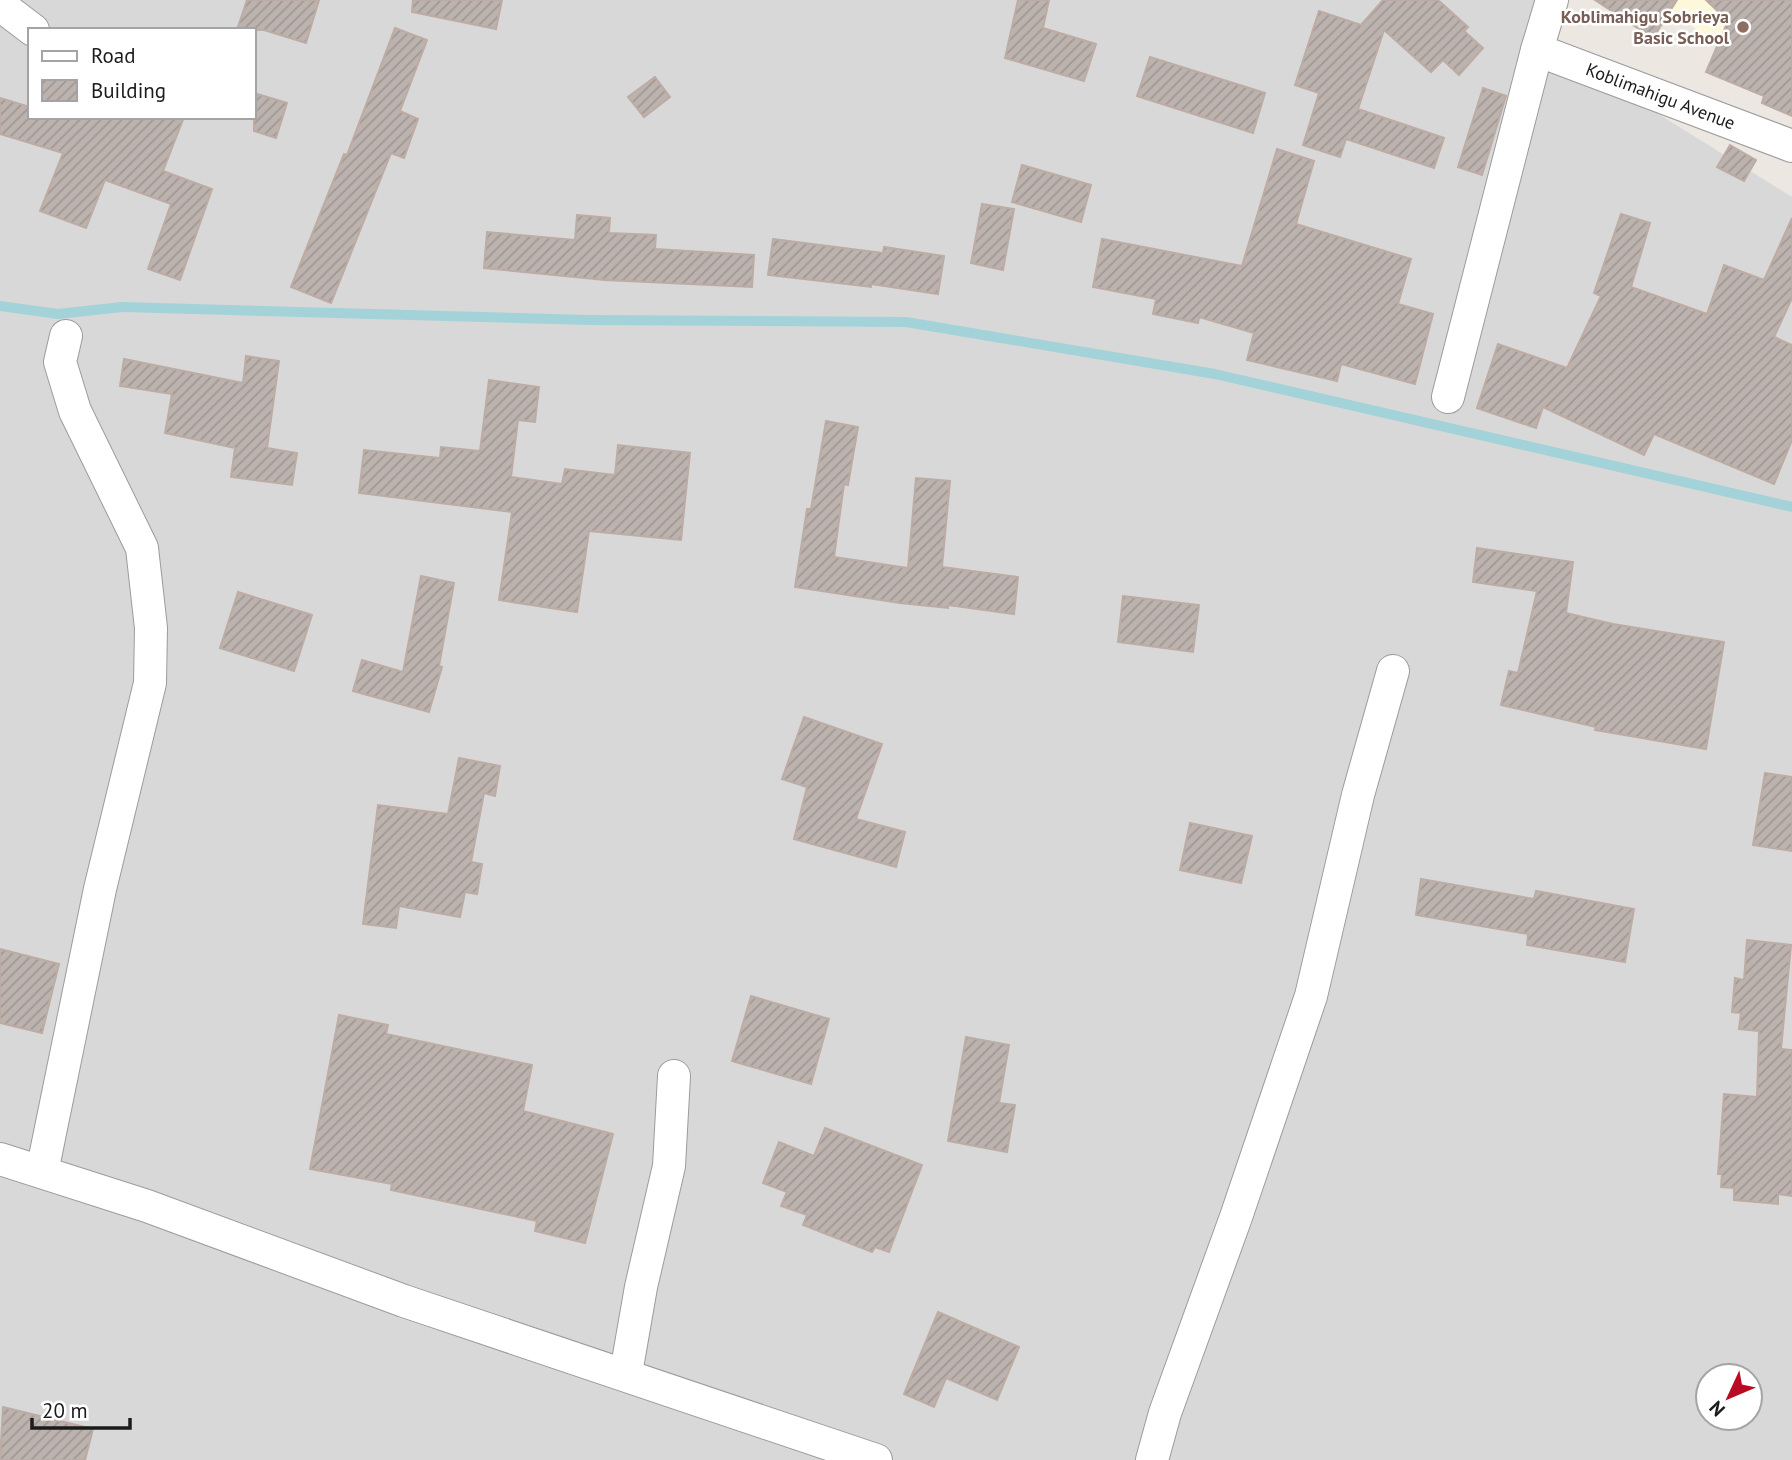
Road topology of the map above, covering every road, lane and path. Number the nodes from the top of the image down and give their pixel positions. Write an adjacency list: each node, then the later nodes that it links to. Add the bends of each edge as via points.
1 (1552, 0): 4 (street)
2 (0, 5): 3 (street)
3 (30, 28)
4 (1537, 50): 5 (street, Koblimahigu Avenue); 7 (street)
5 (1792, 146)
6 (65, 336): 11 (street, via 60,362 75,411 142,548 150,683 100,889)
7 (1448, 397)
8 (1392, 671): 14 (street, via 1311,996)
9 (674, 1076): 12 (street, via 669,1166)
10 (0, 1159): 11 (street)
11 (41, 1172): 12 (street, via 428,1309)
12 (626, 1373): 13 (street)
13 (876, 1460)
14 (1152, 1460)

